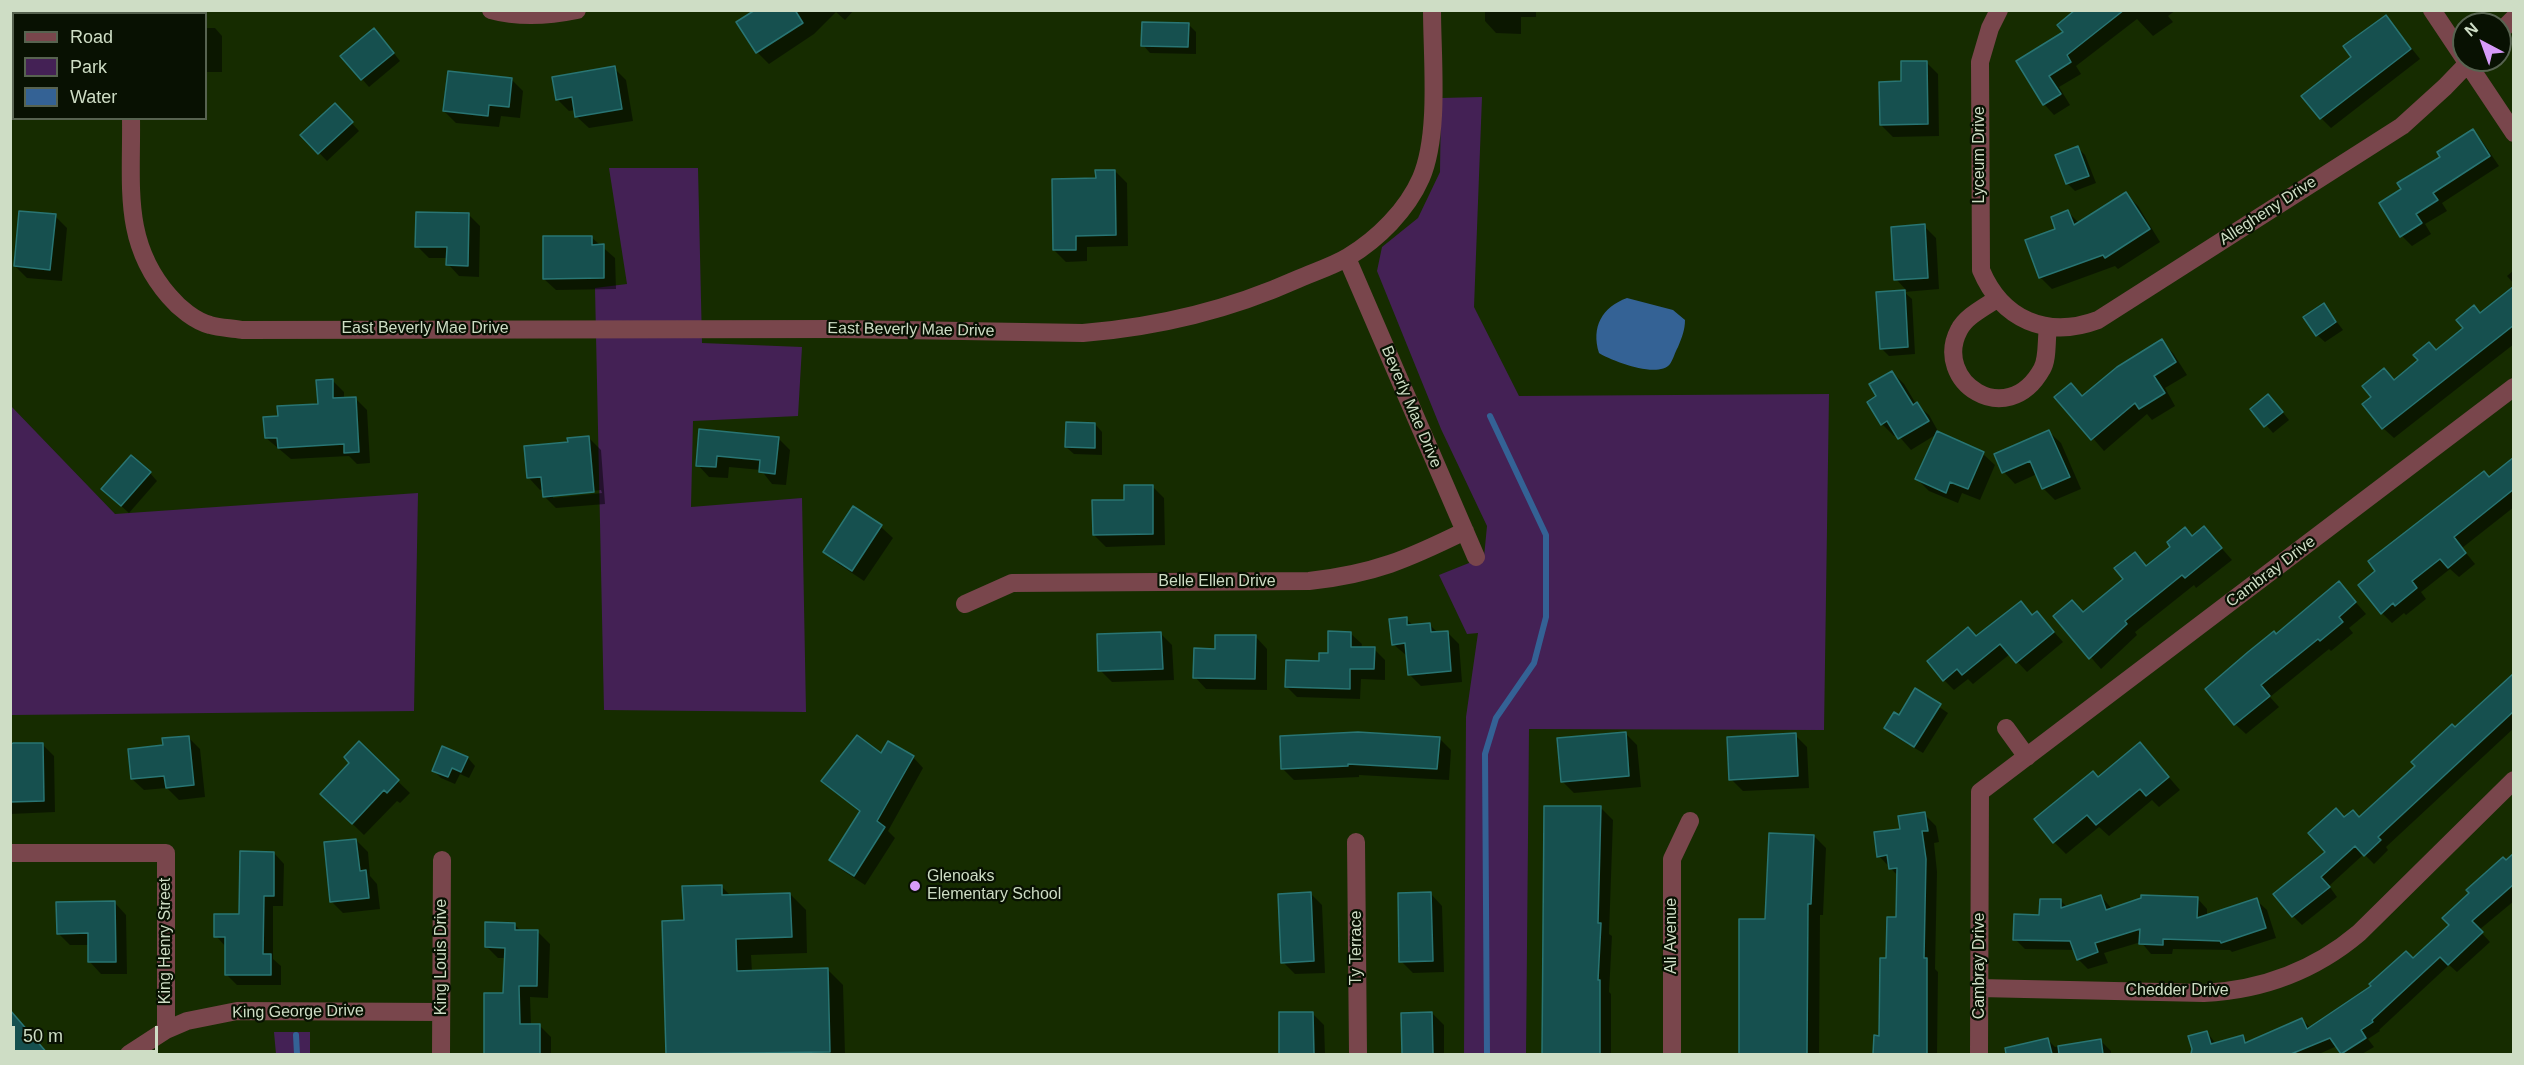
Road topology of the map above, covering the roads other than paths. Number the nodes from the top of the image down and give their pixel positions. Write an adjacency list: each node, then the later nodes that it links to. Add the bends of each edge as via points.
1 (491, 10): 2 (street, via 542,16)
2 (577, 10)
3 (1432, 10): 11 (street, East Beverly Mae Drive, via 1432,110 1429,147 1421,177 1389,224)
4 (2000, 10): 12 (street, Lyceum Drive, via 1990,28 1980,63 1979,248 1981,270)
5 (2432, 10): 6 (street)
6 (2452, 39)
7 (2459, 72): 13 (street, Allegheny Drive, via 2402,126 2098,320 2064,329)
8 (2474, 72): 10 (street)
9 (131, 120): 11 (street, East Beverly Mae Drive, via 133,222 142,256 154,279 187,313 209,325 242,330 842,329 1083,333 1176,321 1231,306)
10 (2514, 133)
11 (1347, 258): 15 (street, Beverly Mae Drive)
12 (1998, 298): 13 (street, Lyceum Drive); 13 (street, via 1968,319 1954,346 1955,363 1962,379 1977,393 2002,400 2028,387 2043,368)
13 (2039, 325)
14 (2514, 387): 19 (street, Cambray Drive)
15 (1465, 531): 16 (street, Beverly Mae Drive); 17 (street, Belle Ellen Drive, via 1403,561 1341,578 1012,583)
16 (1476, 557)
17 (965, 604)
18 (2007, 728): 19 (street)
19 (2027, 757): 25 (street, Cambray Drive, via 1980,792)
20 (2514, 780): 25 (street, Chedder Drive, via 2359,933 2326,957 2291,975 2234,991 2204,993)
21 (1690, 821): 31 (street, Ali Avenue, via 1672,859)
22 (1356, 842): 30 (street, Ty Terrace)
23 (10, 853): 27 (street, King Henry Street, via 166,853)
24 (442, 860): 26 (street, King Louis Drive)
25 (1980, 988): 32 (street, Cambray Drive)
26 (441, 1012): 27 (street, King George Drive, via 237,1011); 29 (street, King Louis Drive)
27 (166, 1029): 28 (street, King George Drive)
28 (129, 1054)
29 (441, 1054)
30 (1358, 1054)
31 (1672, 1054)
32 (1979, 1054)

